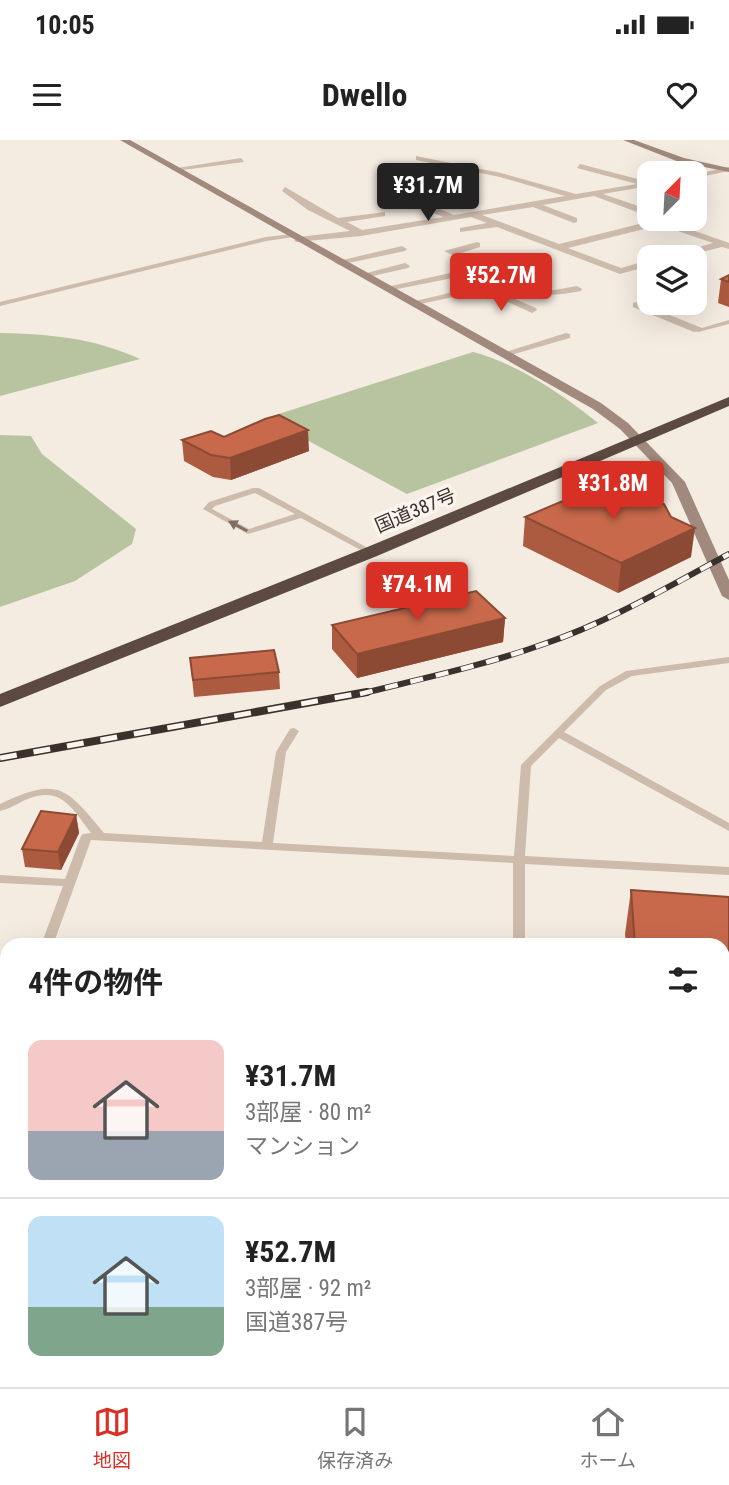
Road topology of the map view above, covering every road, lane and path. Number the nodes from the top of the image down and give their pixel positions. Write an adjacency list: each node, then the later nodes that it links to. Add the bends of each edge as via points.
1 (124, 140): 6 (street)
2 (627, 140): 7 (street)
3 (419, 158): 13 (street)
4 (241, 160): 6 (street)
5 (580, 166): 9 (street)
6 (175, 169): 27 (street)
7 (728, 170): 8 (street)
8 (707, 174)
9 (637, 181)
10 (637, 186): 12 (street)
11 (285, 189): 21 (street)
12 (595, 195): 13 (street); 16 (street)
13 (578, 197): 15 (street)
14 (412, 200): 19 (street)
15 (534, 204): 18 (street); 20 (street)
16 (637, 209)
17 (383, 214): 21 (street)
18 (474, 215): 19 (street); 22 (street)
19 (455, 218): 26 (street)
20 (574, 219)
21 (338, 221): 26 (street)
22 (498, 224): 24 (street); 30 (street)
23 (637, 224): 30 (street)
24 (463, 230)
25 (687, 231): 28 (street)
26 (361, 233): 27 (street)
27 (296, 238): 33 (street); 42 (lane, via 266,239)
28 (725, 245): 32 (street)
29 (477, 246): 39 (street, via 450,252 507,278)
30 (559, 247): 35 (street, via 620,271)
31 (402, 249): 33 (street)
32 (707, 249)
33 (339, 262): 36 (street)
34 (405, 266): 36 (street)
35 (637, 266)
36 (364, 275): 38 (street)
37 (455, 275): 38 (street)
38 (387, 288): 43 (street)
39 (482, 288): 41 (street); 43 (street)
40 (577, 289): 41 (street)
41 (506, 299): 44 (street)
42 (0, 304)
43 (415, 304): 49 (street)
44 (532, 310)
45 (661, 315): 47 (street)
46 (729, 322): 47 (lane)
47 (698, 330)
48 (566, 337): 49 (street)
49 (503, 354): 51 (street, via 597,406)
50 (729, 401): 51 (highway, 国道387号)
51 (636, 440): 53 (highway, 国道387号); 54 (street, via 678,482)
52 (302, 515): 52 (lane, one-way to 52, via 248,532 208,509 256,490); 53 (lane)
53 (371, 552): 56 (highway, 国道387号)
54 (729, 595)
55 (729, 660): 58 (lane, via 629,673 603,688)
56 (0, 701)
57 (295, 731): 62 (lane, via 281,752)
58 (558, 733): 60 (lane); 63 (lane, via 526,765)
59 (0, 808): 61 (lane, via 31,792 51,789 69,799)
60 (729, 828)
61 (100, 836): 62 (lane); 66 (lane, via 87,836)
62 (267, 845): 63 (lane)
63 (519, 862): 64 (lane); 68 (lane)
64 (729, 871)
65 (0, 879): 66 (lane)
66 (70, 883): 67 (lane)
67 (50, 938)
68 (519, 938)

